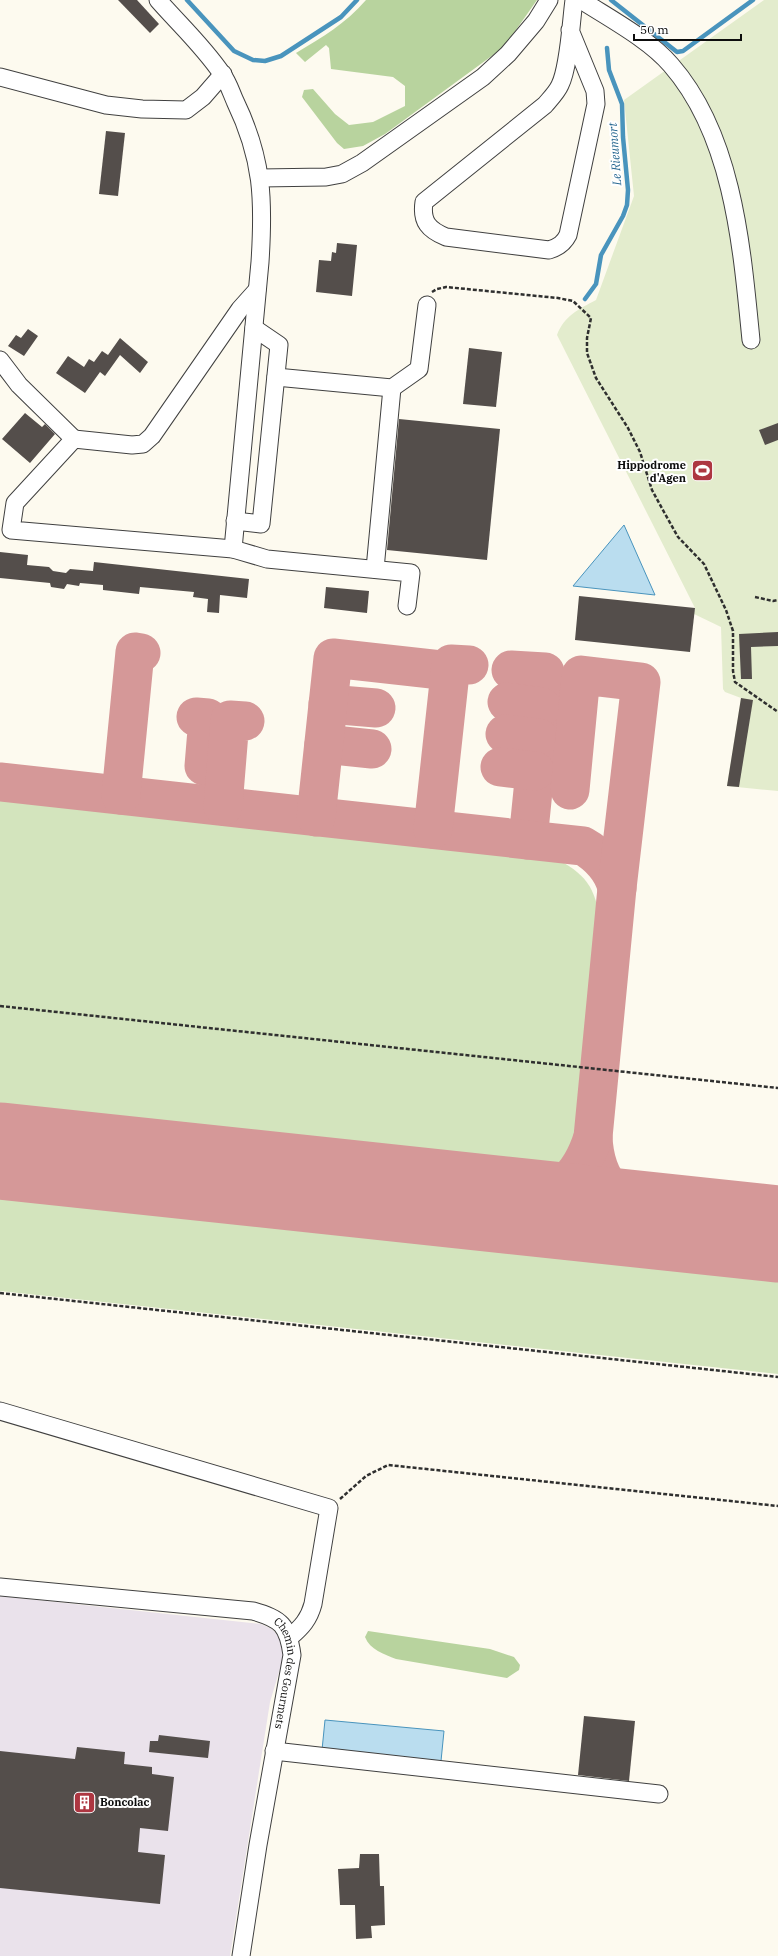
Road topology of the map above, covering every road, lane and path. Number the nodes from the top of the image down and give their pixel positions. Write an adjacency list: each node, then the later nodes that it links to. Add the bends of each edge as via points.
1 (158, 0): 6 (street)
2 (549, 0): 8 (street, via 536,21 508,54 483,77 362,163 342,174 326,177)
3 (574, 0): 5 (street)
4 (581, 0): 12 (street, via 622,26 671,64 689,88 708,123 723,166 735,215 745,276)
5 (570, 30): 5 (street, via 595,91 596,104 565,242 549,250 446,237 433,231 426,223 424,202 545,105 560,87 564,76)
6 (223, 74): 7 (street, via 203,97 186,110 106,105); 8 (street, via 245,122)
7 (0, 77)
8 (260, 178): 9 (street, via 263,219)
9 (257, 290): 11 (street); 16 (street, via 240,309 152,436 143,444)
10 (427, 305): 15 (street, via 420,369); 25 (path, via 432,292 437,288 446,287 573,301 591,318 586,345 596,378 628,428 640,452 652,490 678,537 704,564 726,610 733,631 735,682)
11 (254, 328): 14 (street, via 279,345); 17 (street)
12 (751, 340)
13 (0, 360): 16 (street, via 19,385)
14 (276, 377): 15 (street); 18 (street)
15 (392, 388): 21 (street)
16 (74, 439): 20 (street, via 16,503 11,530)
17 (240, 472): 18 (street); 19 (street)
18 (266, 475): 19 (street, via 261,524)
19 (235, 521): 20 (street)
20 (232, 549): 21 (street, via 267,559)
21 (375, 569): 24 (street, via 411,573)
22 (755, 597): 23 (path)
23 (778, 600)
24 (407, 606)
25 (778, 712)
26 (0, 1006): 27 (path)
27 (778, 1088)
28 (0, 1293): 29 (path)
29 (778, 1377)
30 (0, 1411): 32 (street)
31 (778, 1506): 32 (path, via 388,1465 366,1476)
32 (329, 1508): 34 (street, via 314,1604 304,1625)
33 (0, 1587): 34 (street, Chemin des Gourmets, via 253,1612 272,1616)
34 (290, 1637): 35 (street, Chemin des Gourmets, via 292,1655)
35 (274, 1751): 36 (street); 37 (street, Chemin des Gourmets)
36 (659, 1794)
37 (241, 1956)

